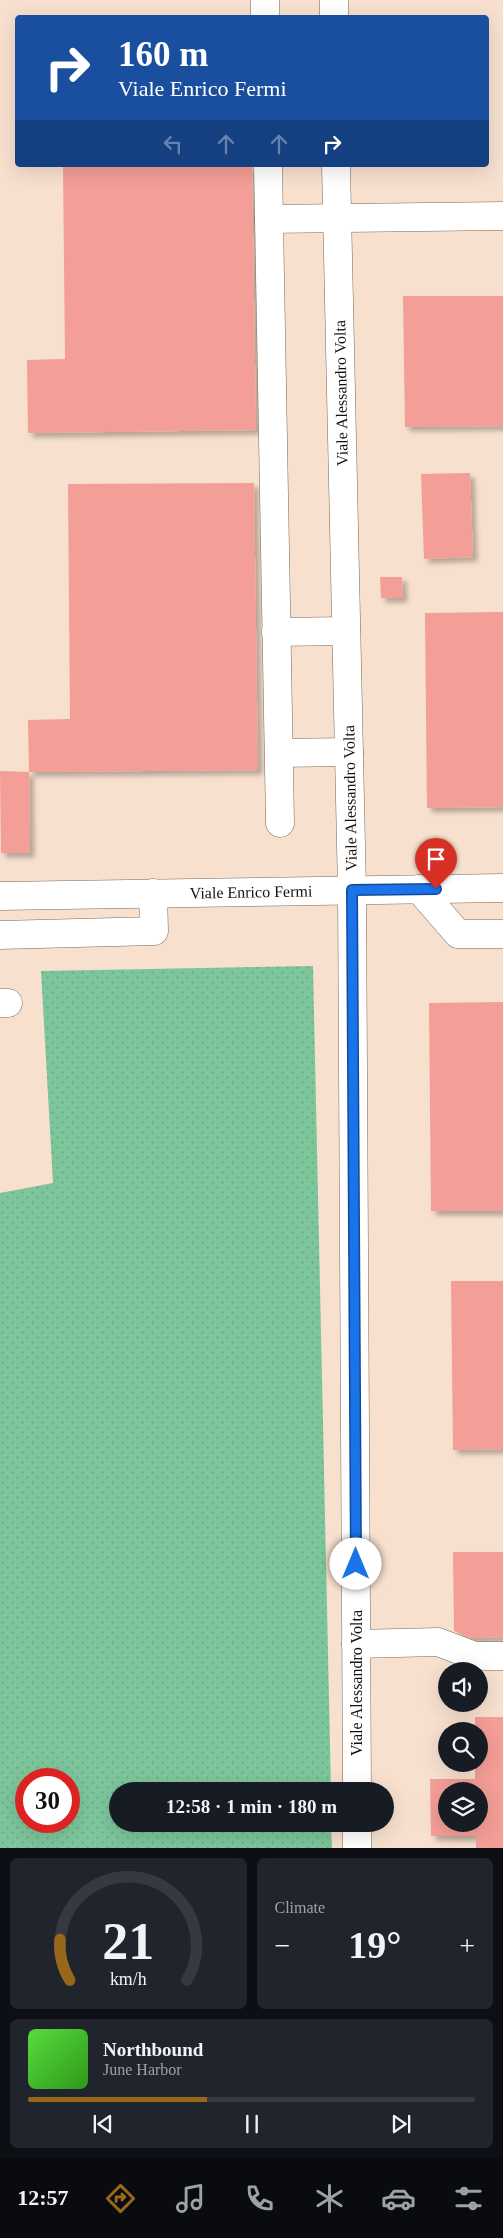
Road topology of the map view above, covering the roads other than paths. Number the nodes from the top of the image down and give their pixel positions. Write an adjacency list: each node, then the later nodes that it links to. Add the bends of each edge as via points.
1 (264, 0): 3 (street)
2 (334, 0): 4 (street)
3 (265, 15)
4 (334, 15)
5 (268, 167): 8 (street)
6 (336, 167): 9 (street, Viale Alessandro Volta)
7 (503, 216): 9 (street)
8 (268, 218): 9 (street); 11 (street)
9 (337, 218): 10 (street, Viale Alessandro Volta)
10 (346, 631): 11 (street); 12 (street, Viale Alessandro Volta)
11 (276, 632): 13 (street)
12 (349, 752): 13 (street); 17 (street, Viale Alessandro Volta)
13 (279, 753): 14 (street)
14 (280, 823)
15 (503, 888): 16 (street, Viale Enrico Fermi)
16 (419, 889): 17 (street, Viale Enrico Fermi); 20 (street, via 458,934)
17 (352, 890): 18 (street, Viale Enrico Fermi); 22 (street, Viale Alessandro Volta)
18 (153, 893): 19 (street, Viale Enrico Fermi); 21 (street, via 154,931)
19 (0, 896)
20 (503, 934)
21 (0, 935)
22 (356, 1644): 23 (street, via 438,1642 475,1656); 24 (street, Viale Alessandro Volta)
23 (503, 1656)
24 (357, 1782)
25 (357, 1832): 26 (street)
26 (358, 1848)

